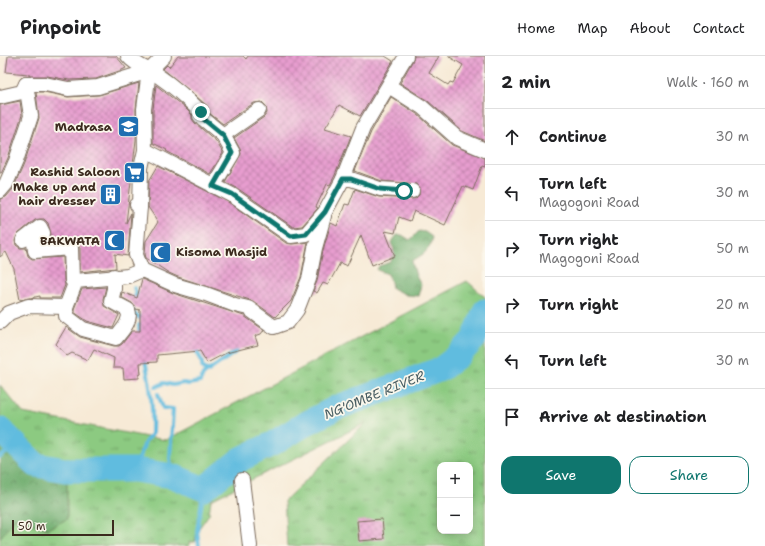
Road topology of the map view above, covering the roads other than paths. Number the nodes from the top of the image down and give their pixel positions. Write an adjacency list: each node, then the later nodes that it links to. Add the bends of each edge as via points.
1 (128, 56): 4 (street, via 132,62)
2 (164, 56): 4 (street)
3 (406, 56): 6 (street)
4 (149, 71): 5 (street, via 98,87 68,89 45,84); 9 (street, via 188,99 201,112 200,116); 10 (street, via 144,109)
5 (26, 84): 7 (street, via 22,92); 14 (street, via 31,116 16,161)
6 (389, 86): 11 (street, via 422,107 458,138); 12 (street, via 363,128)
7 (0, 97)
8 (259, 110): 9 (street)
9 (223, 135): 13 (street, via 232,153)
10 (144, 150): 13 (street); 18 (street, via 136,255)
11 (485, 150)
12 (343, 179): 15 (street, via 351,179 380,189); 16 (street)
13 (213, 186): 16 (street, via 232,194 291,236 306,234)
14 (0, 191)
15 (412, 191)
16 (325, 212): 18 (street, via 309,279 297,310 288,322 274,327 248,308 175,285)
17 (23, 240): 20 (street, via 40,227 43,233 34,243 34,251 71,248 72,280)
18 (142, 270): 19 (street, via 128,276)
19 (114, 276): 20 (street); 21 (street, via 111,301 128,310 129,314 126,325 116,338 82,329 66,316)
20 (76, 282): 21 (street)
21 (66, 308): 22 (street, via 28,306 9,313)
22 (0, 322)
23 (242, 480): 24 (street)
24 (250, 546)

